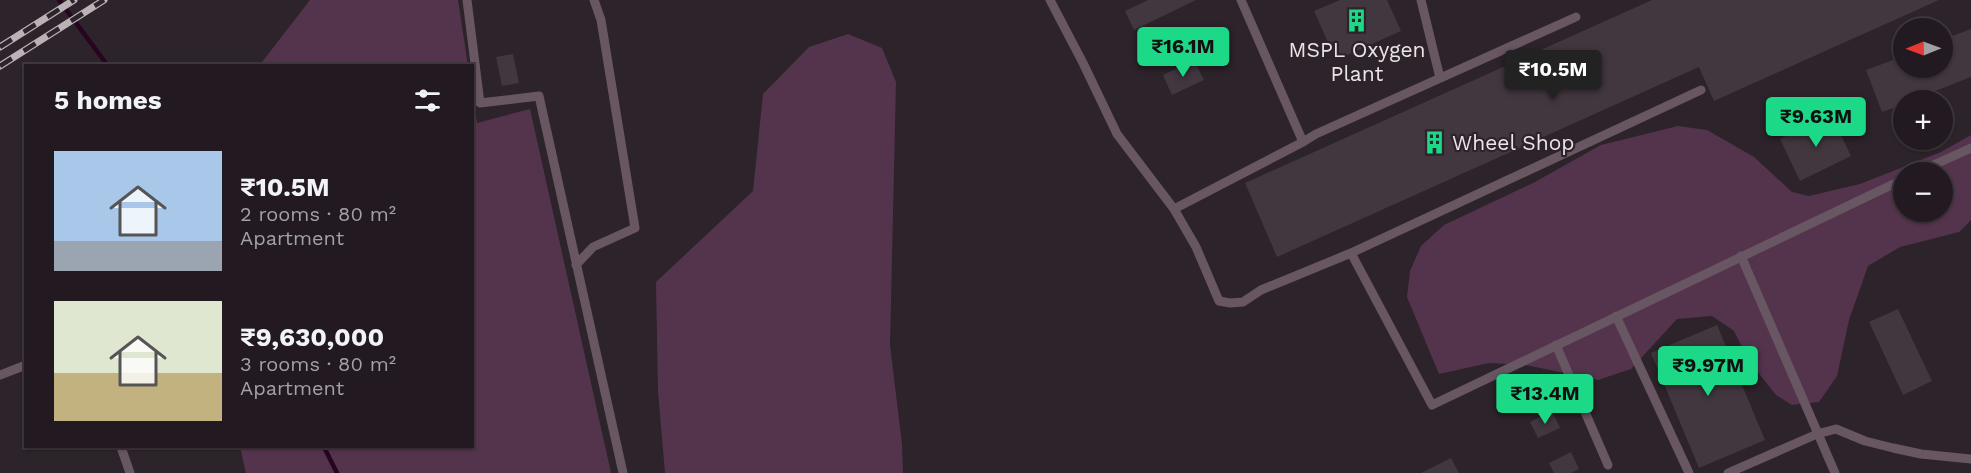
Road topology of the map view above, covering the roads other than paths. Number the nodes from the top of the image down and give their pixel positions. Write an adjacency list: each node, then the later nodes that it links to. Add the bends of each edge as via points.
1 (467, 0): 17 (lane, via 480,103 539,96)
2 (594, 0): 17 (lane, via 601,20 635,228 593,247)
3 (1050, 0): 14 (lane, via 1116,134)
4 (1255, 0): 6 (lane)
5 (1421, 0): 8 (lane)
6 (1243, 2): 10 (lane)
7 (1576, 17): 8 (lane)
8 (1440, 78): 10 (lane)
9 (1701, 90): 15 (lane)
10 (1303, 142): 14 (lane)
11 (1971, 148): 12 (lane)
12 (1940, 162)
13 (1893, 184): 16 (lane)
14 (1174, 209): 15 (lane, via 1196,247 1219,301 1224,303 1244,302 1261,290)
15 (1351, 253): 19 (lane, via 1432,405)
16 (1741, 256): 18 (lane); 22 (lane)
17 (576, 266): 27 (lane)
18 (1616, 316): 19 (lane); 28 (lane)
19 (1556, 345): 25 (lane)
20 (24, 366): 21 (lane)
21 (0, 375)
22 (1817, 434): 24 (lane, via 1836,429 1893,448); 29 (lane); 30 (lane)
23 (121, 448): 26 (lane)
24 (1971, 459)
25 (1608, 465)
26 (130, 473)
27 (623, 473)
28 (1689, 473)
29 (1728, 473)
30 (1835, 473)

